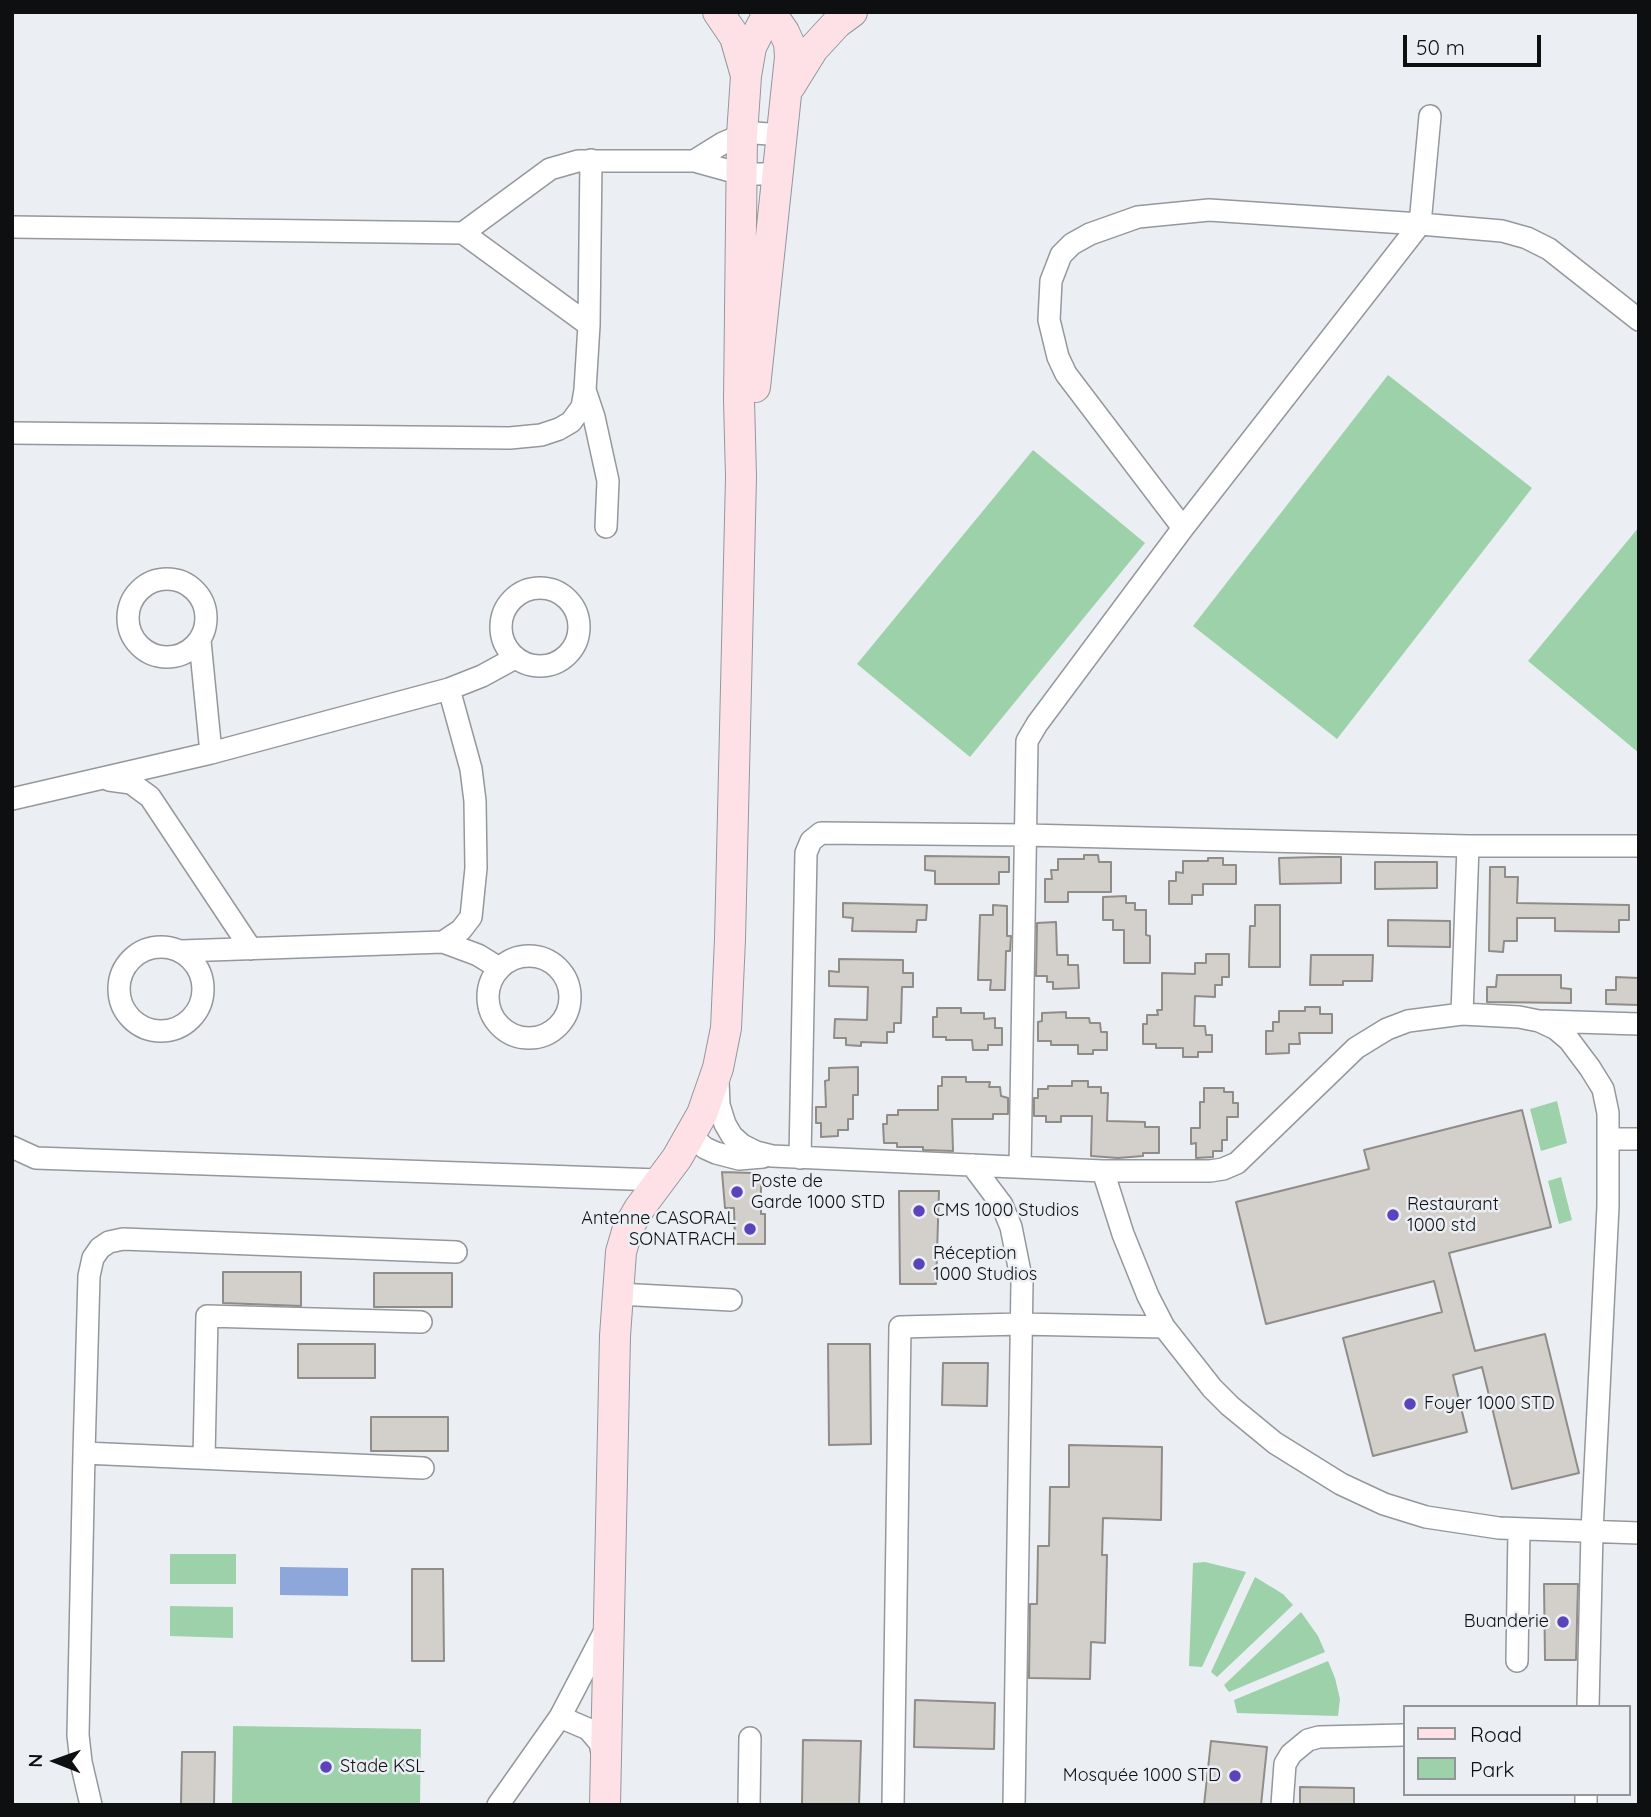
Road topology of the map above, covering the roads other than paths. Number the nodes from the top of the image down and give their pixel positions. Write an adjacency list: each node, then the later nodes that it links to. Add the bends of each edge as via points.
1 (718, 12): 4 (street, via 735,37)
2 (852, 12): 5 (street, via 813,49)
3 (770, 13): 4 (street, via 755,37); 5 (street, via 789,43)
4 (746, 76): 7 (street)
5 (788, 89): 8 (street)
6 (1430, 116): 13 (street)
7 (742, 135): 8 (street); 10 (street); 11 (street)
8 (783, 135): 12 (street)
9 (591, 160): 10 (street); 15 (street, via 550,169); 17 (street)
10 (694, 161): 11 (street)
11 (741, 174): 12 (street); 20 (street)
12 (778, 174): 20 (street)
13 (1420, 224): 16 (street, via 1502,231 1527,238 1570,263); 22 (street); 22 (street, via 1185,211 1118,223 1081,239 1061,255 1049,291 1049,320 1058,357 1066,374)
14 (12, 227): 15 (street)
15 (463, 233): 17 (street)
16 (1639, 320)
17 (589, 325): 18 (street)
18 (585, 390): 19 (street, via 582,407 571,422 541,435 510,438); 21 (street, via 608,481)
19 (12, 433)
20 (741, 477): 39 (street, via 730,939 726,1028)
21 (606, 527)
22 (1183, 528): 29 (street, via 1030,735 1026,749)
23 (200, 641): 26 (street)
24 (514, 658): 25 (street)
25 (449, 689): 26 (street); 32 (street, via 471,769 476,868 471,917)
26 (211, 753): 27 (street)
27 (97, 779): 28 (street); 33 (street, via 131,782 150,797)
28 (12, 799)
29 (1027, 835): 30 (street); 45 (street, via 827,833 811,841 806,863); 47 (street)
30 (1468, 846): 31 (street); 36 (street)
31 (1639, 846)
32 (443, 942): 33 (street); 35 (street)
33 (251, 949): 34 (street)
34 (181, 951): 34 (street, via 155,946 142,950 123,968 118,994 122,1007 140,1026 169,1031 194,1016 203,988 193,961)
35 (499, 968)
36 (1462, 1014): 37 (street); 48 (street, via 1408,1021 1356,1048 1237,1163 1223,1169)
37 (1539, 1021): 38 (street); 41 (street, via 1569,1040 1598,1080 1608,1113)
38 (1639, 1024)
39 (718, 1068): 40 (street); 44 (street, via 719,1105 732,1136 755,1152)
40 (690, 1135): 44 (street, via 705,1148 729,1157); 49 (street)
41 (1609, 1139): 42 (street); 60 (street)
42 (1639, 1139)
43 (12, 1147): 49 (street, via 36,1158)
44 (772, 1156): 45 (street)
45 (800, 1158): 46 (street)
46 (972, 1165): 47 (street); 54 (street, via 1002,1206 1011,1227 1022,1282)
47 (1020, 1167): 48 (street)
48 (1103, 1171): 55 (street, via 1123,1234)
49 (658, 1180): 51 (street, via 628,1228)
50 (456, 1252): 56 (street, via 109,1242 93,1258 89,1276)
51 (618, 1294): 52 (street); 62 (street)
52 (731, 1300)
53 (421, 1322): 57 (street, via 208,1316)
54 (1020, 1324): 55 (street); 73 (street, via 900,1327); 74 (street)
55 (1164, 1327): 59 (street, via 1230,1406 1275,1443 1341,1485 1426,1517)
56 (84, 1453): 57 (street); 69 (street, via 78,1735)
57 (204, 1458): 58 (street)
58 (423, 1468)
59 (1520, 1530): 60 (street); 63 (street)
60 (1592, 1531): 61 (street); 64 (street)
61 (1639, 1533)
62 (609, 1622): 65 (street); 68 (street)
63 (1517, 1661)
64 (1588, 1705)
65 (560, 1717): 68 (street, via 588,1729 600,1743); 70 (street)
66 (1402, 1735): 75 (street, via 1308,1740 1285,1764)
67 (750, 1738): 72 (street)
68 (606, 1766): 71 (street)
69 (91, 1805)
70 (498, 1805)
71 (605, 1805)
72 (749, 1805)
73 (893, 1805)
74 (1014, 1805)
75 (1282, 1805)

